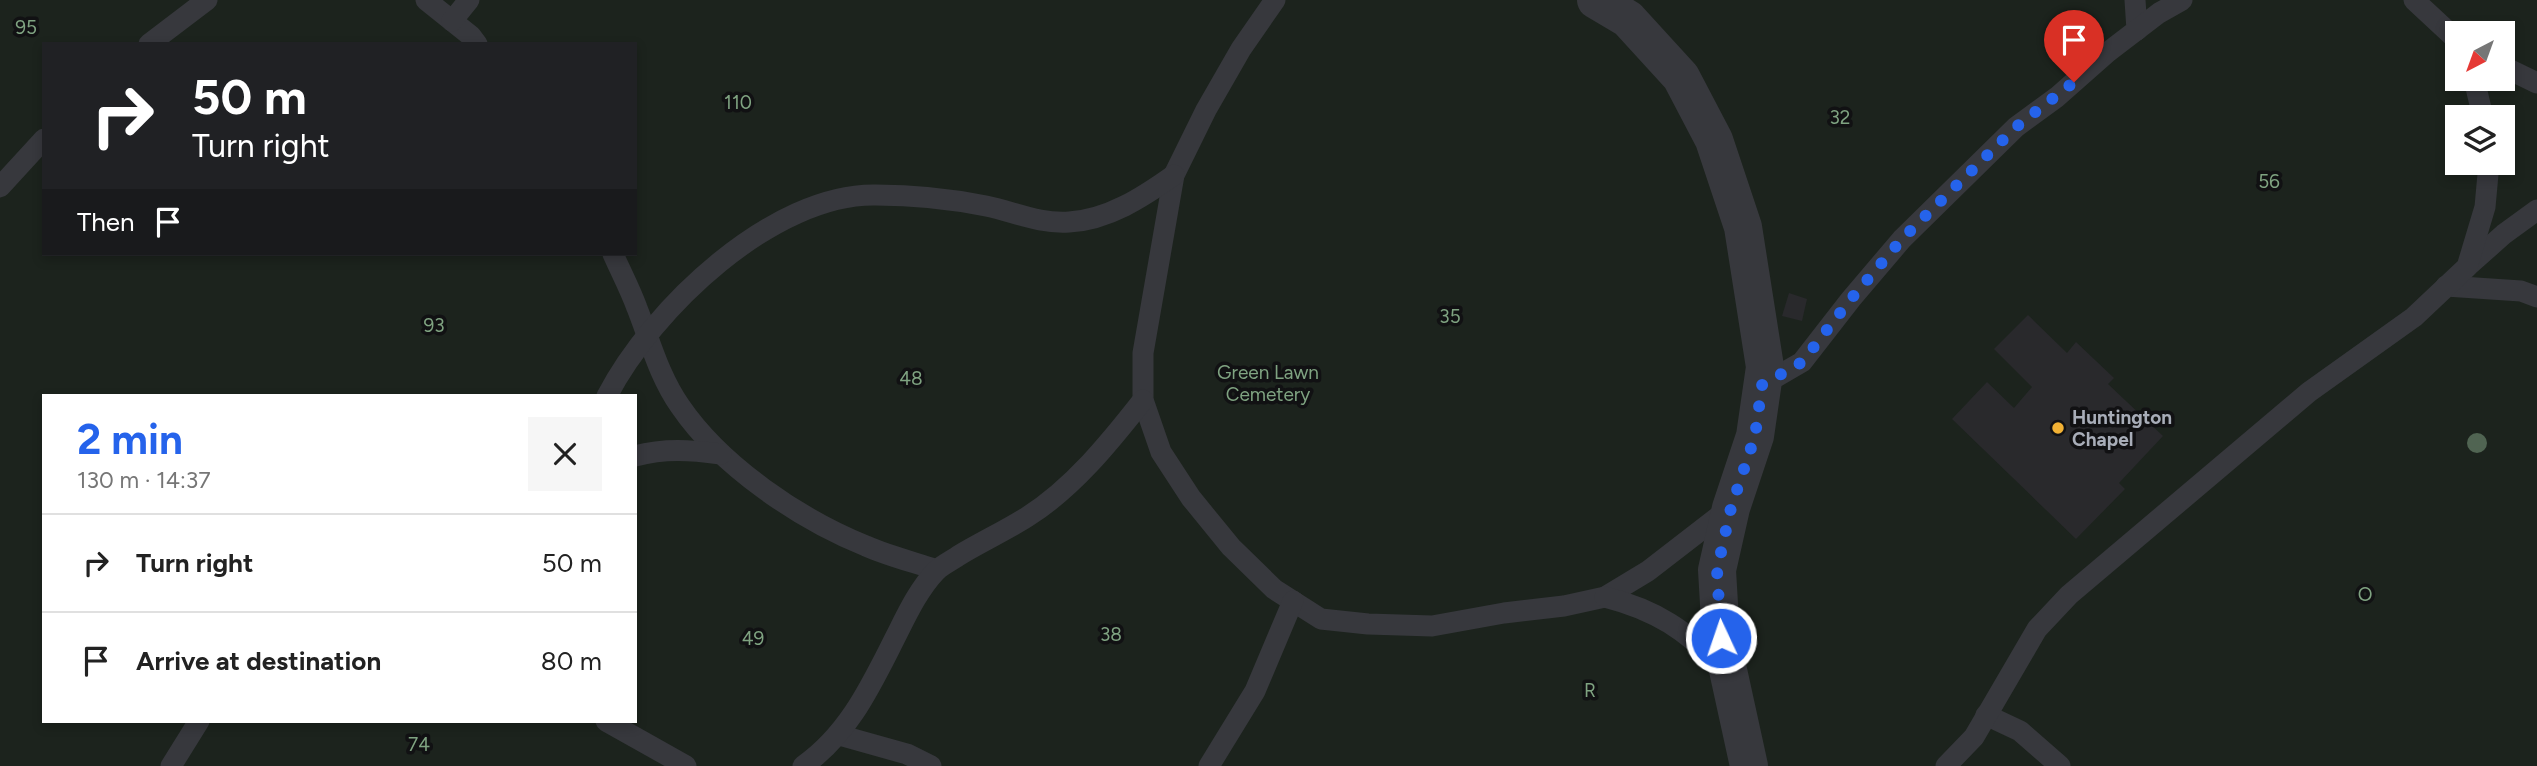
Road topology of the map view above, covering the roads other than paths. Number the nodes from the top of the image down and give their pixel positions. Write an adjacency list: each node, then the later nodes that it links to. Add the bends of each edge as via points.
1 (207, 0): 13 (lane)
2 (426, 0): 10 (lane)
3 (469, 0): 10 (lane)
4 (1275, 0): 18 (lane, via 1234,61)
5 (1596, 0): 9 (street)
6 (2135, 0): 12 (lane)
7 (2182, 0): 12 (lane)
8 (2414, 0): 11 (lane)
9 (1620, 9): 27 (street, via 1681,77 1714,140 1743,227 1765,368)
10 (452, 21): 14 (lane)
11 (2445, 29)
12 (2137, 30): 27 (lane, via 2016,127 1902,239 1802,362)
13 (152, 42)
14 (476, 42)
15 (2515, 72): 16 (lane)
16 (2537, 83)
17 (42, 141): 20 (lane)
18 (1174, 175): 26 (lane, via 1138,200 1070,222 1040,222 986,206 874,194 826,200 781,221 730,255 690,287); 29 (lane, via 1143,354)
19 (2488, 175): 23 (lane, via 2485,207)
20 (0, 187)
21 (2537, 211): 23 (lane)
22 (614, 256): 26 (lane)
23 (2467, 267): 24 (lane)
24 (2446, 286): 25 (lane, via 2521,291); 37 (lane, via 2414,317 2309,392 2068,595 2037,629)
25 (2537, 298)
26 (647, 335): 28 (lane); 30 (lane, via 680,406)
27 (1762, 385): 32 (street, via 1755,436)
28 (608, 394)
29 (1143, 400): 33 (lane, via 1095,458 1056,494 1029,516); 35 (lane, via 1161,452 1191,498 1231,547)
30 (721, 454): 31 (lane, via 686,449); 33 (lane, via 760,488 820,523 865,546)
31 (637, 456)
32 (1731, 508): 34 (lane, via 1648,571); 36 (street, via 1717,570 1721,638)
33 (937, 570): 40 (lane, via 914,601 865,698)
34 (1605, 597): 35 (lane, via 1432,626 1321,619); 36 (lane, via 1661,617 1699,643)
35 (1293, 601): 45 (lane, via 1255,691)
36 (1729, 675): 46 (street)
37 (1986, 715): 47 (lane, via 1974,737); 48 (lane, via 2020,731)
38 (198, 723): 41 (lane)
39 (610, 723): 42 (lane)
40 (839, 735): 43 (lane); 44 (lane, via 907,754)
41 (171, 766)
42 (687, 766)
43 (803, 766)
44 (931, 766)
45 (1209, 766)
46 (1749, 766)
47 (1947, 766)
48 (2060, 766)

